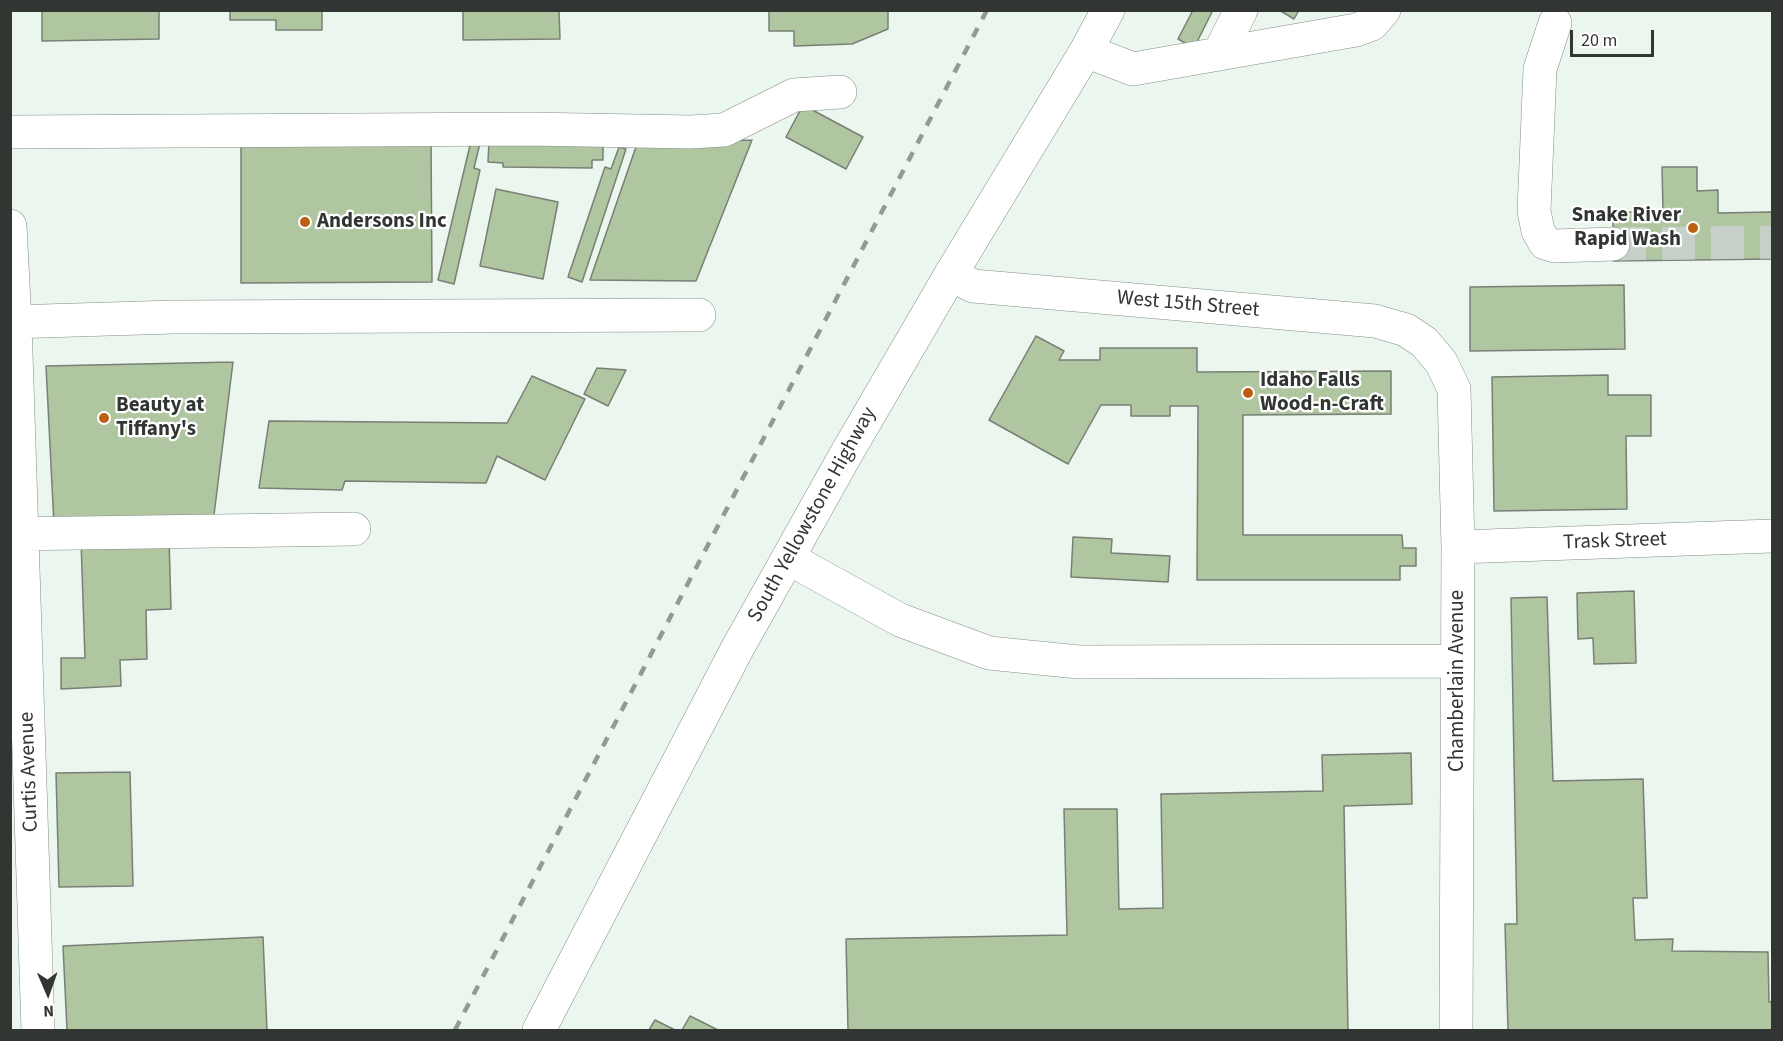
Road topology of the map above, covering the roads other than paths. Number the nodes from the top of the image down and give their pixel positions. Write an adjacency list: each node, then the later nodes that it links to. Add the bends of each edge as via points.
1 (1108, 10): 7 (main road, South Yellowstone Highway)
2 (1241, 10): 8 (main road)
3 (1342, 10): 6 (main road, via 1326,23)
4 (1384, 10): 6 (main road, via 1372,24 1356,30)
5 (1555, 23): 12 (main road, via 1540,69 1534,211 1538,231 1545,243 1555,246)
6 (1264, 46): 8 (main road)
7 (1086, 51): 8 (main road, via 1133,69); 13 (main road, South Yellowstone Highway)
8 (1219, 54)
9 (840, 92): 10 (main road, via 794,95 724,130 690,132)
10 (10, 132)
11 (10, 226): 15 (main road, Curtis Avenue)
12 (1613, 244)
13 (951, 274): 16 (main road, West 15th Street, via 973,286 1375,321 1406,330); 21 (main road, South Yellowstone Highway)
14 (699, 315): 15 (main road, via 186,317)
15 (13, 322): 18 (main road, Curtis Avenue)
16 (1424, 342): 20 (main road, Chamberlain Avenue, via 1442,362 1454,389)
17 (354, 529): 18 (main road)
18 (16, 534): 23 (main road, Curtis Avenue)
19 (1773, 536): 20 (main road, Trask Street)
20 (1458, 547): 22 (main road, Chamberlain Avenue)
21 (788, 558): 22 (main road, via 900,620 989,653 1079,662); 25 (main road, South Yellowstone Highway)
22 (1458, 661): 26 (main road, Chamberlain Avenue)
23 (20, 742): 24 (main road, Curtis Avenue)
24 (38, 1030)
25 (539, 1030)
26 (1456, 1030)

